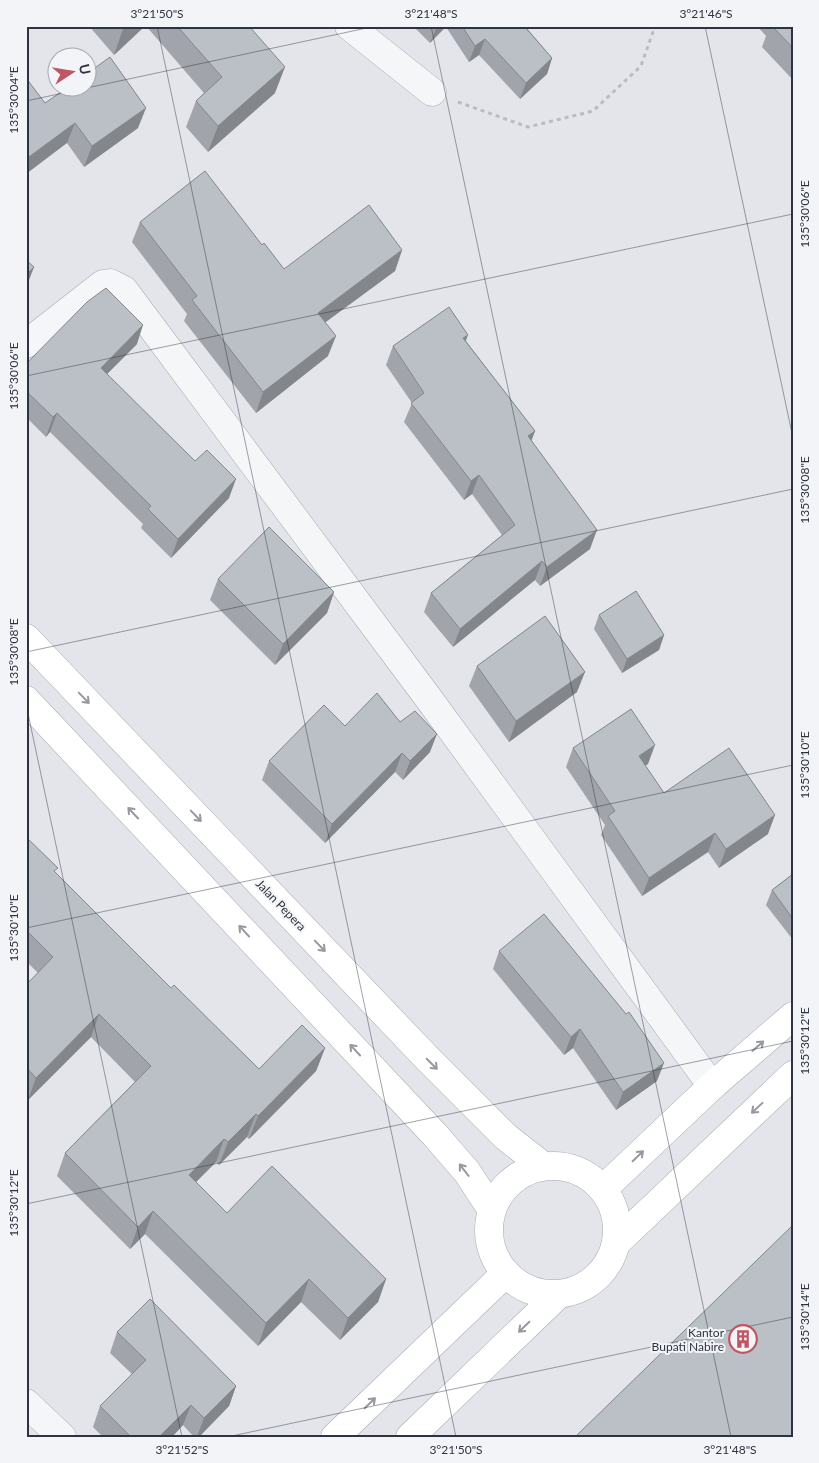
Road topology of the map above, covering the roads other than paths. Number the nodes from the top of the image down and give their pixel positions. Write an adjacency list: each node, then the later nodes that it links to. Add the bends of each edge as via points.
1 (349, 26): 2 (street)
2 (432, 92)
3 (26, 344): 9 (street, via 103,284 110,283 124,290 429,698)
4 (26, 638): 5 (main road, Jalan Pepera)
5 (63, 676): 6 (main road); 10 (main road, Jalan Pepera, one-way to 10, via 427,1058 506,1137)
6 (30, 704): 12 (main road, one-way to 6, via 467,1172 435,1135)
7 (793, 1016): 9 (main road, one-way to 7)
8 (793, 1075): 13 (main road, one-way to 13)
9 (712, 1086): 11 (main road, one-way to 9)
10 (543, 1166): 11 (main road, via 565,1166 586,1174); 12 (main road, via 518,1175 502,1190)
11 (603, 1189): 13 (main road, via 616,1220)
12 (492, 1210): 14 (main road, via 489,1232 494,1254)
13 (616, 1242): 15 (main road, via 608,1264 599,1275 581,1288)
14 (506, 1273): 15 (main road, via 517,1283 537,1292); 18 (main road, one-way to 14)
15 (559, 1294): 19 (main road, one-way to 19)
16 (26, 1403): 17 (street)
17 (62, 1437)
18 (335, 1437)
19 (410, 1437)

